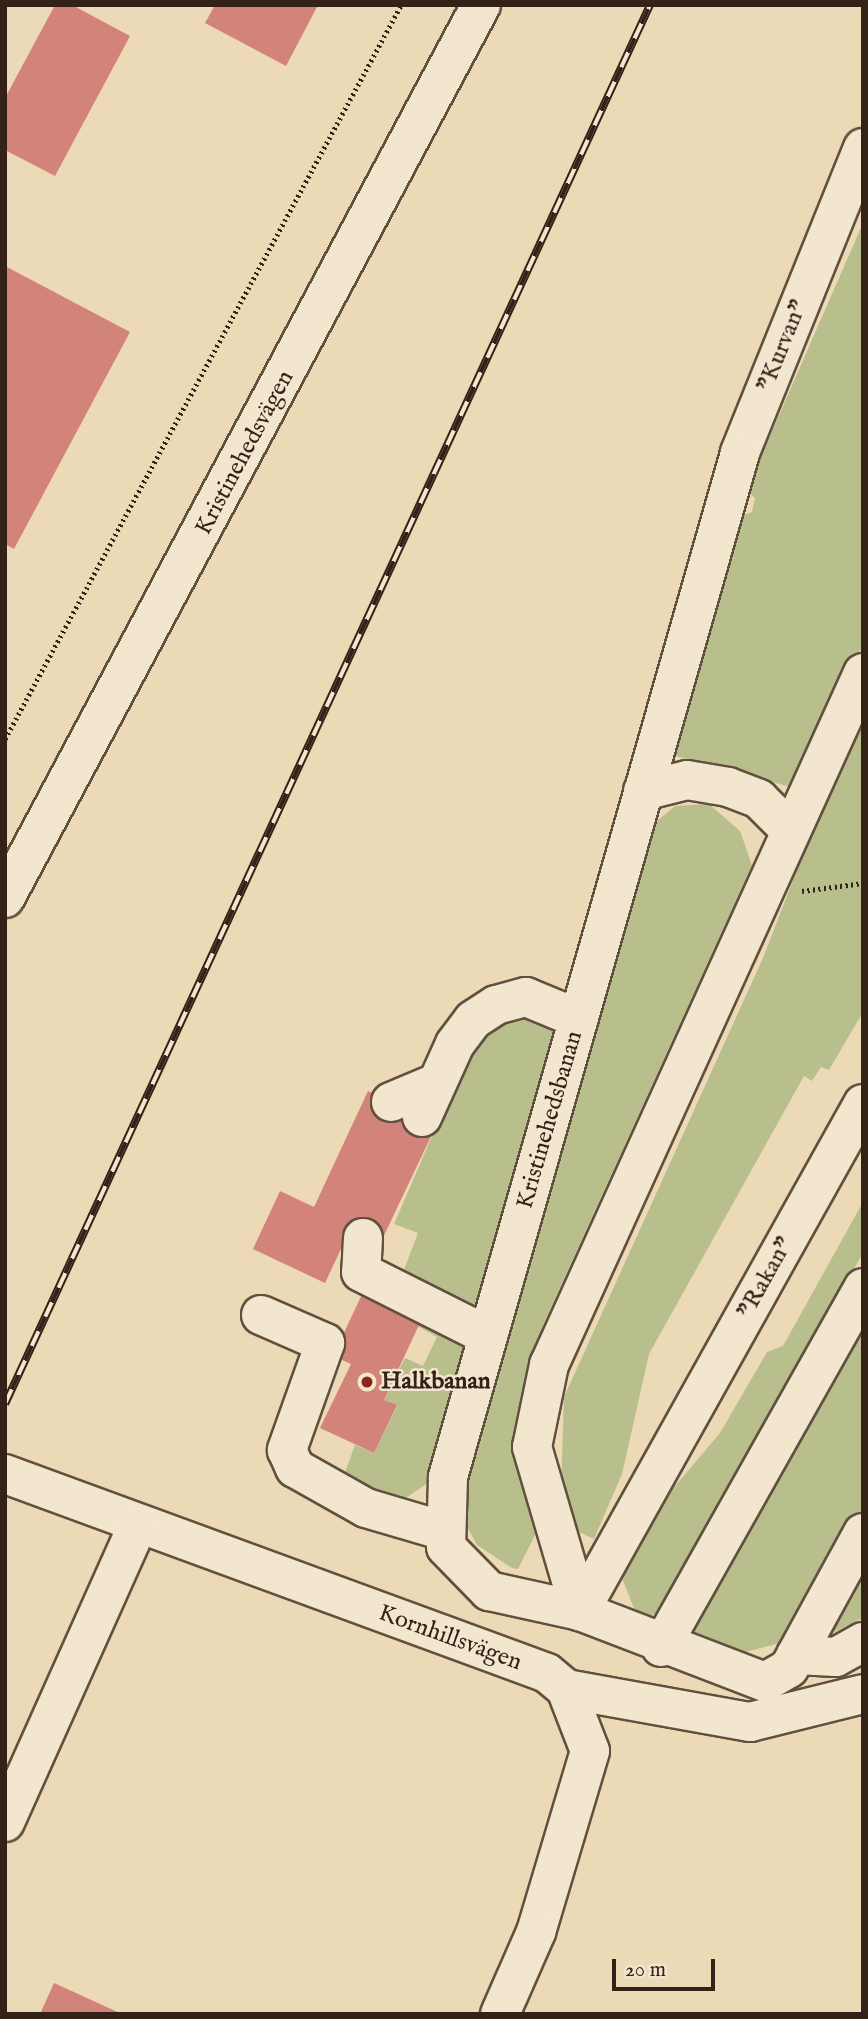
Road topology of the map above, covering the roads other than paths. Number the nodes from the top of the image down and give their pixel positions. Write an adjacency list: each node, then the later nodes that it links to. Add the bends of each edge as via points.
1 (481, 5): 7 (street, Kristinehedsvägen)
2 (863, 148): 3 (street, "Kurvan", via 740,453)
3 (711, 546): 5 (street, Kristinehedsbanan)
4 (863, 673): 6 (street)
5 (643, 791): 6 (street, via 687,780 728,788 759,799); 8 (street, Kristinehedsbanan)
6 (791, 831): 19 (street, via 568,1322 538,1409 532,1447 543,1502)
7 (5, 898)
8 (579, 1019): 9 (street, via 526,997 496,1005 473,1020); 14 (street, Kristinehedsbanan)
9 (416, 1101)
10 (863, 1104): 19 (street, "Rakan")
11 (363, 1238): 14 (street, via 362,1272)
12 (863, 1288): 21 (street)
13 (261, 1315): 17 (street, via 325,1343 287,1450 295,1468 366,1508)
14 (488, 1336): 17 (street, Kristinehedsbanan, via 448,1477)
15 (5, 1474): 16 (street, Kornhillsvägen)
16 (138, 1525): 23 (street, Kornhillsvägen, via 547,1673); 26 (street)
17 (444, 1531): 19 (street, via 446,1547 489,1591)
18 (863, 1533): 22 (street)
19 (580, 1611): 21 (street)
20 (863, 1642): 22 (street, via 836,1657)
21 (661, 1647): 22 (street, via 765,1682)
22 (786, 1665): 25 (street)
23 (566, 1689): 25 (street, via 720,1719); 27 (street, via 590,1751 536,1932)
24 (863, 1694): 25 (street)
25 (770, 1719)
26 (5, 1822)
27 (500, 2014)

